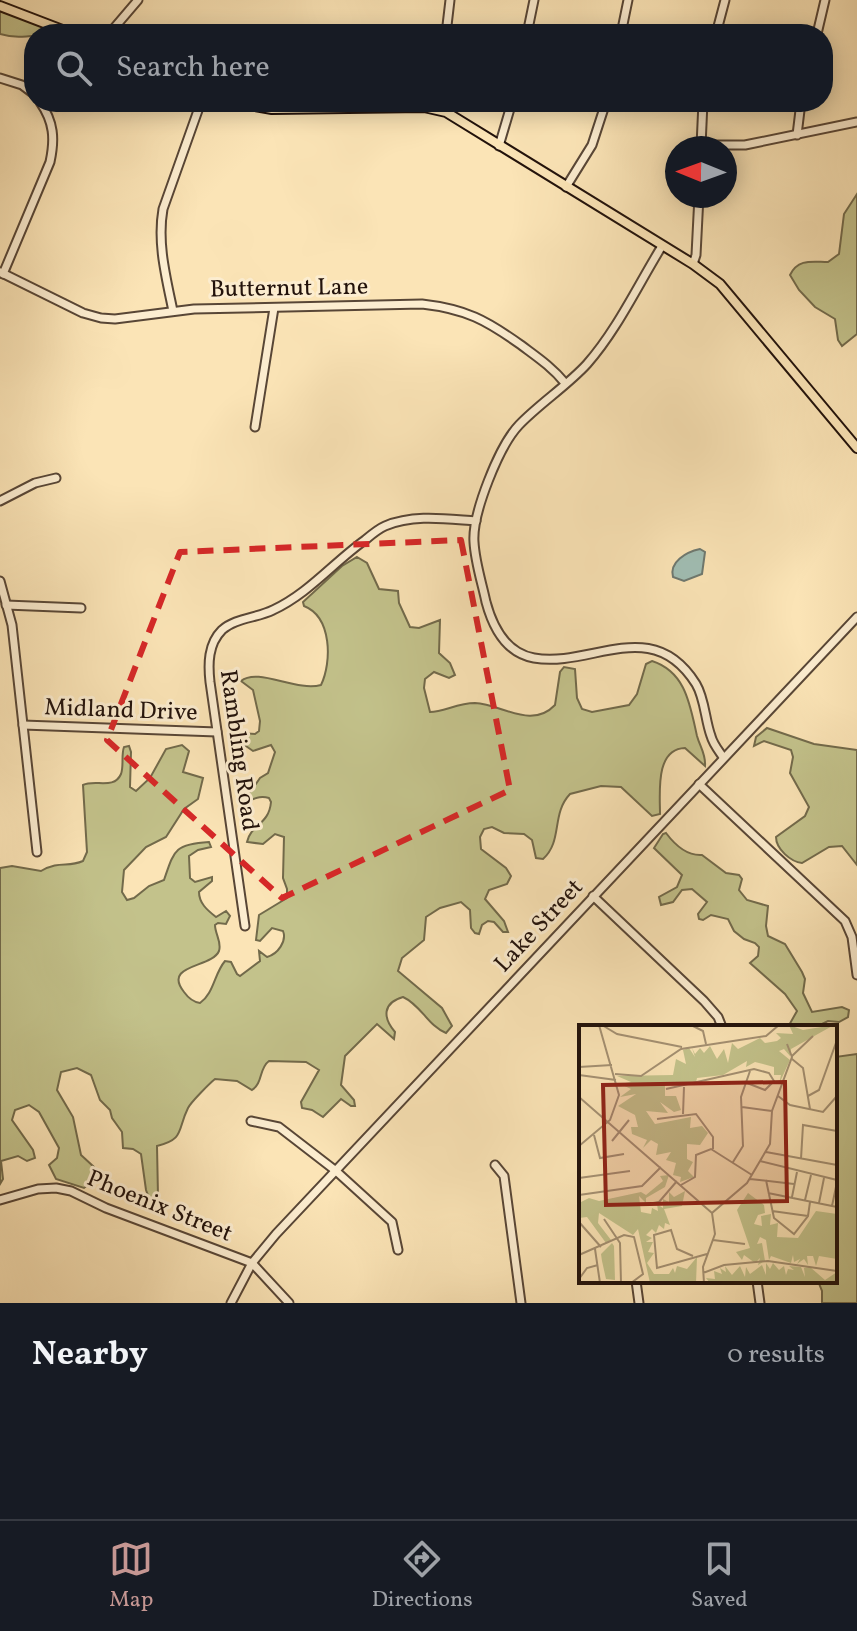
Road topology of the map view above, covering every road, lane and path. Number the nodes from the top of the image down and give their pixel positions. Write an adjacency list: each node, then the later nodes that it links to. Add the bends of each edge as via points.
1 (138, 0): 9 (street)
2 (450, 0): 10 (street)
3 (534, 0): 11 (street)
4 (628, 0): 12 (street)
5 (725, 0): 13 (street)
6 (825, 0): 14 (street)
7 (0, 6): 8 (main road)
8 (47, 24)
9 (118, 24)
10 (447, 24)
11 (529, 24)
12 (623, 24)
13 (719, 24)
14 (819, 24)
15 (0, 78): 16 (street)
16 (24, 86)
17 (45, 112): 33 (street, via 54,143 50,162)
18 (197, 112): 35 (street, via 160,225)
19 (448, 112): 28 (main road)
20 (509, 112): 28 (street)
21 (603, 112): 29 (street, via 592,145)
22 (703, 112): 26 (street)
23 (800, 112): 25 (street)
24 (857, 122): 25 (street)
25 (797, 135): 27 (street)
26 (701, 136)
27 (737, 145)
28 (499, 146): 29 (main road)
29 (566, 187): 31 (main road)
30 (698, 208): 32 (street)
31 (662, 246): 32 (main road); 36 (street, via 601,345)
32 (693, 264): 38 (main road, via 740,305)
33 (2, 273): 35 (street, Butternut Lane, via 101,318)
34 (274, 308): 35 (street, Butternut Lane); 36 (street, Butternut Lane, via 450,307 488,321); 37 (street)
35 (173, 311)
36 (565, 383): 41 (street, via 507,439)
37 (255, 427)
38 (857, 448)
39 (56, 478): 40 (street)
40 (0, 501)
41 (476, 521): 47 (street, Rambling Road, via 417,518 384,526 273,610 223,629 208,661); 48 (street, via 473,541 490,618 513,650 549,660 632,646 668,656 697,686 711,738)
42 (0, 581): 43 (street)
43 (6, 605): 44 (street); 46 (street)
44 (81, 608)
45 (857, 617): 48 (street, Lake Street)
46 (23, 725): 47 (street, Midland Drive); 50 (street)
47 (217, 732): 52 (street, Rambling Road)
48 (723, 757): 49 (street, Lake Street)
49 (699, 784): 51 (street, Lake Street); 53 (street, via 845,921)
50 (37, 852)
51 (593, 896): 54 (street, via 704,1001); 57 (street, Lake Street)
52 (245, 926)
53 (857, 975)
54 (721, 1025)
55 (251, 1121): 57 (street, via 279,1127)
56 (495, 1165): 65 (street, via 504,1176)
57 (336, 1171): 59 (street, via 392,1222); 60 (street, Lake Street)
58 (0, 1200): 60 (street, Phoenix Street, via 38,1189 71,1191)
59 (398, 1250)
60 (252, 1263): 63 (street, Lake Street); 64 (street, Phoenix Street)
61 (636, 1283): 66 (street)
62 (757, 1283): 67 (street)
63 (231, 1303)
64 (289, 1303)
65 (521, 1303)
66 (639, 1303)
67 (760, 1303)

